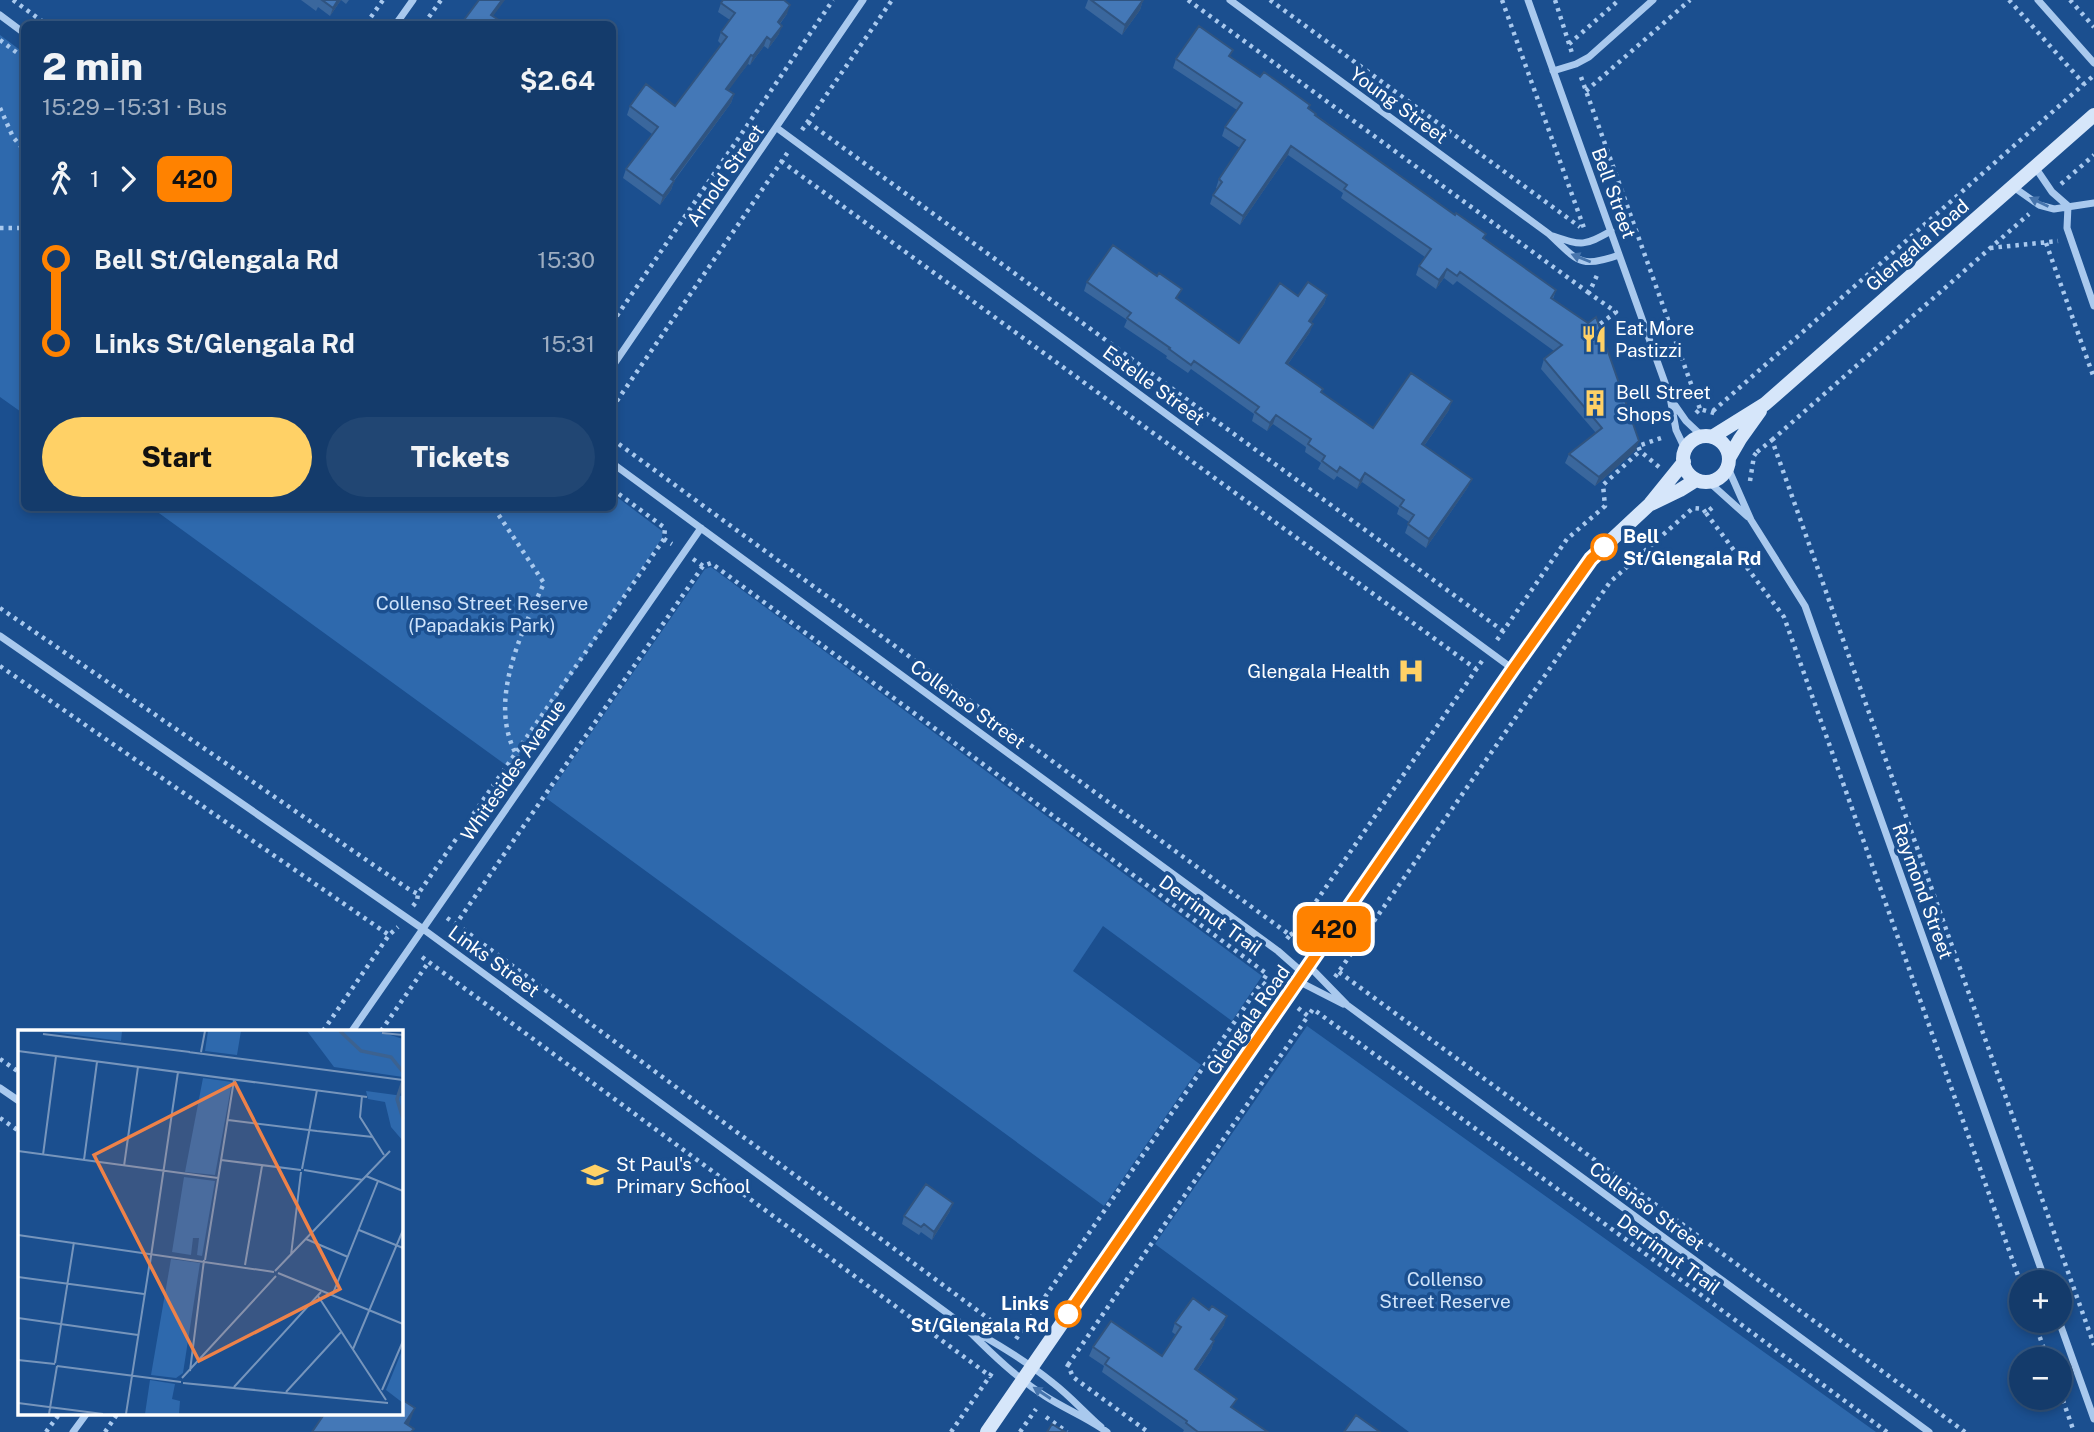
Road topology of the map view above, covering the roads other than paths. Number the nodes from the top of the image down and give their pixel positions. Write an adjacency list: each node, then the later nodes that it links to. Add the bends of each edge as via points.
1 (413, 0): 8 (street)
2 (863, 0): 13 (street, Arnold Street)
3 (1230, 0): 19 (street, Young Street)
4 (1528, 0): 11 (street, Bell Street)
5 (1653, 0): 11 (street, via 1589,57)
6 (2038, 0): 10 (street)
7 (0, 15): 9 (street)
8 (398, 21)
9 (21, 31)
10 (2094, 63)
11 (1553, 71): 18 (street, Bell Street)
12 (2094, 115): 14 (street, Glengala Road)
13 (777, 128): 22 (street, Arnold Street); 34 (street, Estelle Street)
14 (2035, 166): 15 (street, Glengala Road); 17 (street)
15 (2012, 186): 17 (street, one-way to 15, via 2039,205); 24 (street, Glengala Road)
16 (2094, 203): 17 (street)
17 (2068, 206): 21 (street, via 2071,240)
18 (1611, 231): 19 (street, Young Street, via 1583,244); 20 (street, Bell Street)
19 (1549, 234): 20 (street, Young Street, one-way to 19, via 1582,261)
20 (1619, 255): 23 (street, Bell Street)
21 (2094, 306)
22 (616, 361)
23 (1670, 397): 25 (street, Bell Street, via 1686,421); 26 (street, Bell Street)
24 (1765, 404): 25 (street, Glengala Road); 27 (street, Glengala Road)
25 (1707, 437): 26 (street, via 1696,439); 27 (street, via 1724,445)
26 (1685, 456): 29 (street, via 1686,469); 30 (street, Glengala Road)
27 (1728, 463): 29 (street, via 1720,478); 31 (street, Raymond Street)
28 (616, 466): 32 (street, Collenso Street)
29 (1702, 481): 30 (street, Glengala Road); 31 (street, Raymond Street)
30 (1650, 504): 34 (street, Glengala Road, via 1591,559)
31 (1751, 520): 41 (street, Raymond Street, via 1805,607)
32 (701, 527): 35 (street, Whitesides Avenue); 36 (street, Collenso Street)
33 (0, 636): 35 (street, Links Street)
34 (1513, 669): 36 (street, Glengala Road)
35 (423, 929): 38 (street, Whitesides Avenue); 42 (street, Links Street)
36 (1303, 973): 37 (street, Collenso Street, via 1329,985); 37 (street, Collenso Street, via 1323,995); 44 (street, Glengala Road)
37 (1347, 1005): 51 (street, Collenso Street)
38 (353, 1030)
39 (0, 1088): 40 (street)
40 (18, 1100)
41 (2041, 1270)
42 (962, 1324): 44 (street, Links Street); 45 (street, Links Street)
43 (2063, 1333): 47 (street)
44 (1032, 1367): 45 (street, Glengala Road); 48 (street, Links Street)
45 (1022, 1380): 48 (street, Links Street, one-way to 45); 50 (street, Glengala Road)
46 (86, 1414): 49 (street)
47 (2094, 1419)
48 (1104, 1430)
49 (73, 1432)
50 (986, 1432)
51 (1929, 1432)

